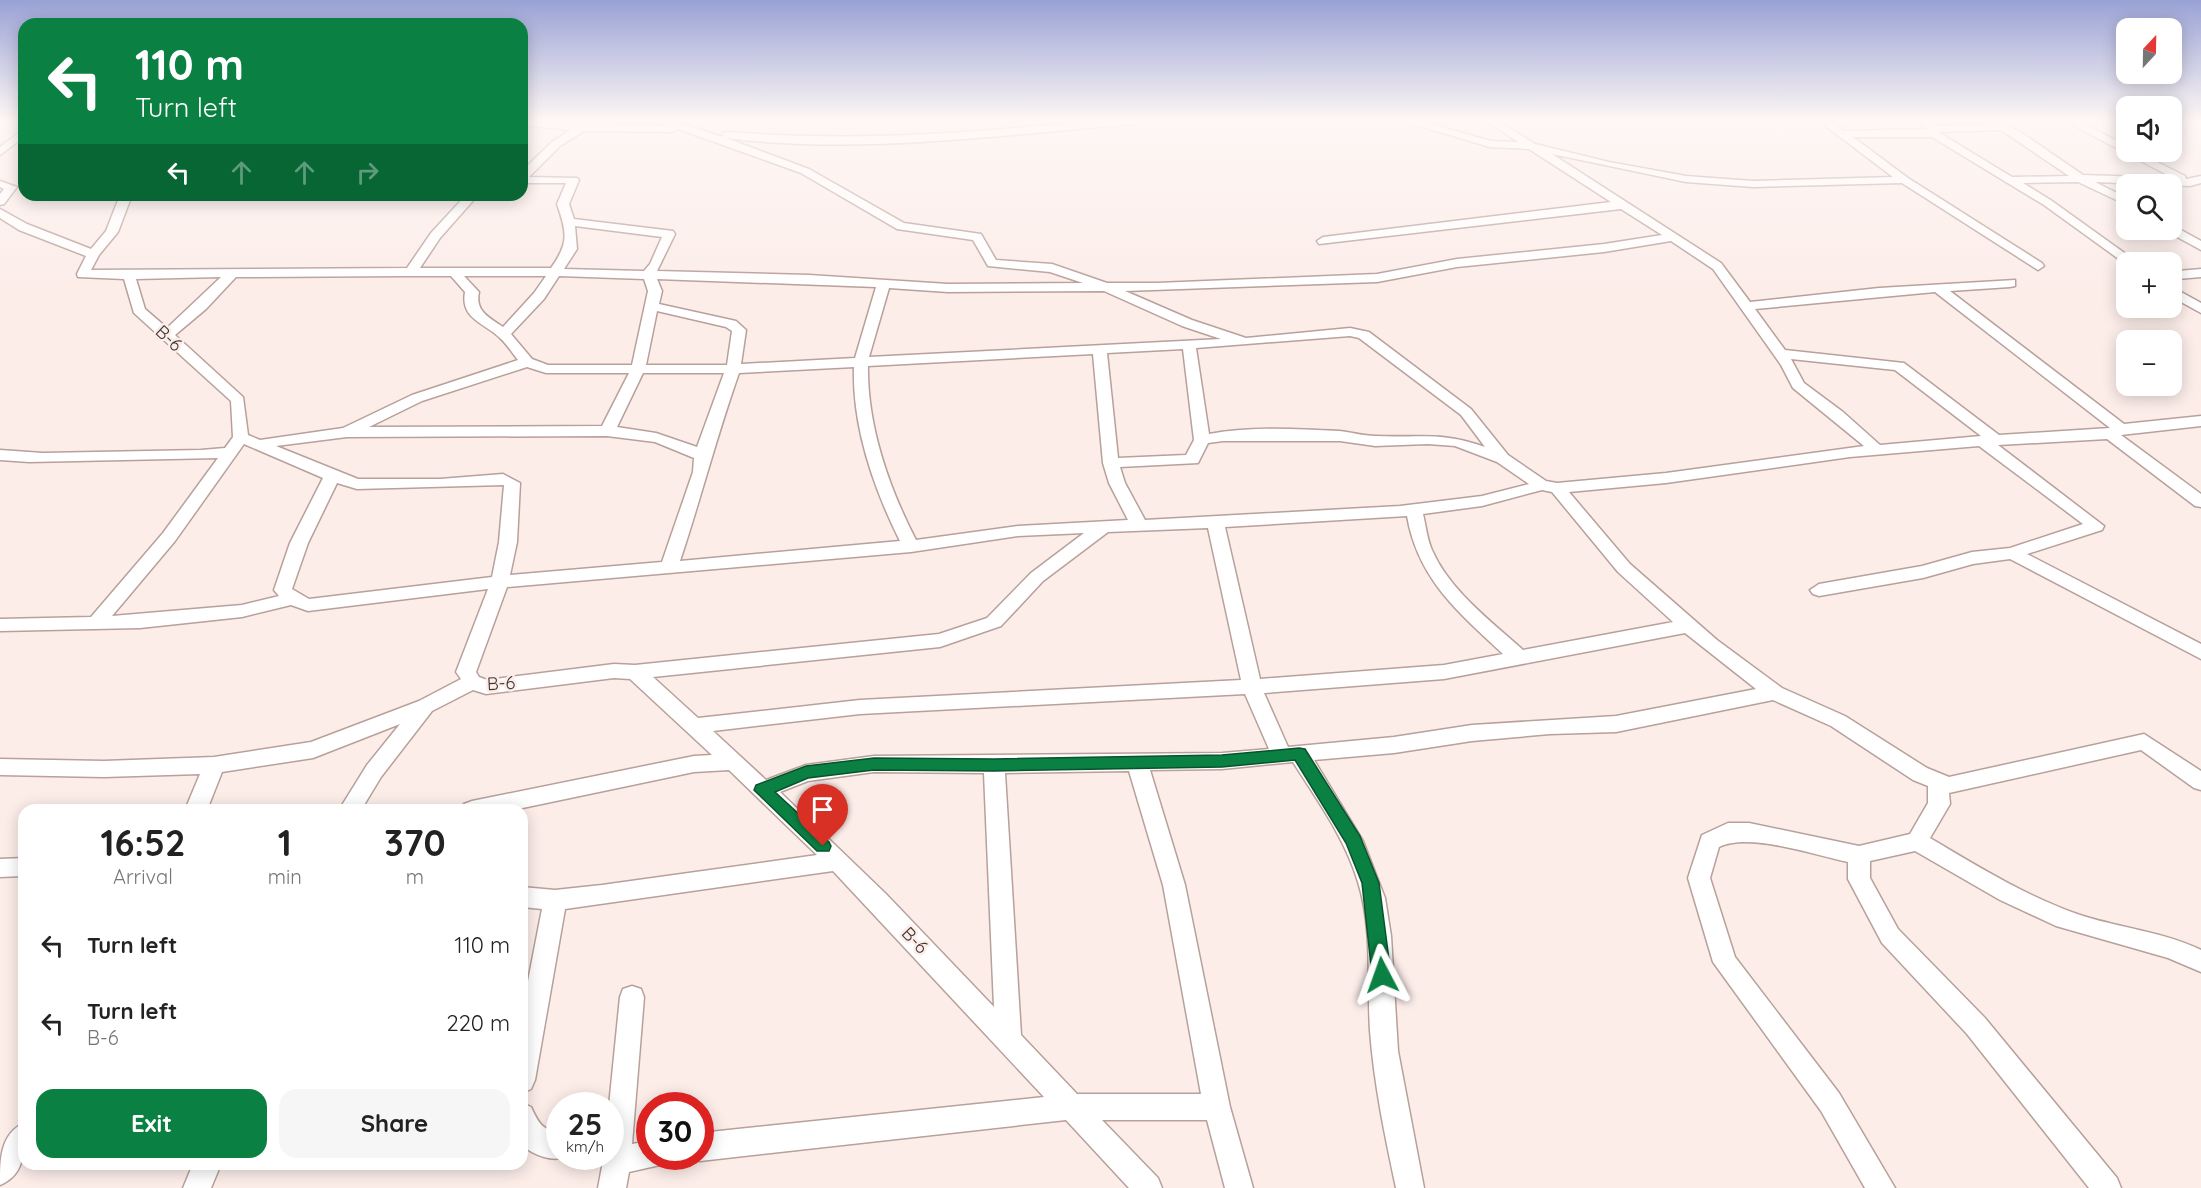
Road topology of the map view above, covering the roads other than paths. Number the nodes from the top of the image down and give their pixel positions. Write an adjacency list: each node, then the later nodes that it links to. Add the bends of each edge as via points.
1 (814, 176): 38 (street, via 901,226 977,237 992,263 1052,268)
2 (1578, 176): 18 (street)
3 (1672, 176): 9 (street, via 1753,184)
4 (1900, 176): 9 (street)
5 (2004, 176): 10 (street)
6 (2077, 176): 8 (street)
7 (528, 178): 20 (street, via 573,180 563,204)
8 (2081, 179): 10 (street); 11 (street); 14 (street)
9 (1905, 180): 27 (street)
10 (2010, 180): 25 (street)
11 (2195, 181): 13 (street)
12 (0, 184): 17 (street, via 11,187)
13 (2201, 189)
14 (2116, 196)
15 (124, 201): 26 (street, via 112,232)
16 (467, 201): 30 (street, via 435,236)
17 (0, 202)
18 (1623, 205): 22 (street); 23 (street)
19 (0, 213): 26 (street, via 23,227)
20 (569, 222): 29 (street, via 572,249); 32 (street, via 668,232)
21 (2182, 235): 24 (street)
22 (1673, 237): 38 (street, via 1457,263 1377,278); 42 (street, via 1717,266)
23 (1323, 241)
24 (2201, 246)
25 (2116, 252)
26 (93, 254): 34 (street, via 83,274)
27 (2038, 266)
28 (233, 272): 30 (street); 34 (street); 45 (street)
29 (558, 272): 31 (street); 32 (street); 44 (street)
30 (410, 273): 31 (street)
31 (454, 273): 44 (street, via 472,292 470,302 477,316)
32 (649, 273): 37 (street); 41 (street, via 655,291)
33 (2201, 273): 35 (street)
34 (129, 275): 45 (street, B-6, via 139,310)
35 (2182, 275)
36 (2010, 284): 39 (street)
37 (883, 285): 38 (street); 51 (street)
38 (1105, 287): 46 (street, via 1187,323)
39 (1938, 288): 42 (street); 56 (street)
40 (2182, 297): 43 (street)
41 (652, 306): 52 (street); 53 (street, via 737,327)
42 (1746, 306): 49 (street)
43 (2201, 309)
44 (504, 334): 50 (street)
45 (166, 336): 60 (street, B-6, via 238,400)
46 (1245, 342): 47 (street); 64 (street, via 1350,332 1364,335 1466,412)
47 (1188, 345): 48 (street); 58 (street)
48 (1100, 349): 51 (street); 65 (street)
49 (1780, 354): 59 (street, via 1899,366); 61 (street, via 1798,385)
50 (527, 362): 52 (street, via 546,369); 57 (street, via 417,398)
51 (861, 364): 53 (street); 73 (street, via 860,391 877,454 899,525)
52 (638, 369): 53 (street); 55 (street)
53 (733, 369): 63 (street)
54 (2201, 421): 56 (street)
55 (607, 431): 57 (street); 63 (street, via 648,434 686,446)
56 (2116, 431): 59 (street); 68 (street)
57 (347, 432): 60 (street)
58 (1202, 440): 64 (street, via 1274,435 1375,441 1428,439 1457,442); 65 (street, via 1192,460)
59 (1989, 441): 61 (street); 74 (street, via 2096,526)
60 (244, 444): 62 (street, via 166,458 24,458); 66 (street, B-6); 79 (street)
61 (1877, 450): 67 (street, via 1666,478)
62 (0, 454)
63 (702, 456): 75 (street, via 701,472)
64 (1502, 458): 67 (street)
65 (1111, 463): 71 (street)
66 (332, 476): 76 (street, B-6, via 357,484 509,481 512,483 508,542); 78 (street, via 299,543 283,590)
67 (1549, 487): 69 (street); 81 (street, via 1624,568)
68 (2201, 502)
69 (1414, 510): 70 (street); 83 (street, via 1423,550 1432,568)
70 (1215, 522): 71 (street); 86 (street)
71 (1139, 525): 72 (street)
72 (1103, 527): 73 (street, via 1018,531); 84 (street, via 1037,577 994,622 966,633 940,640)
73 (911, 546): 75 (street)
74 (2012, 552): 77 (street); 82 (street)
75 (669, 567): 76 (street)
76 (500, 582): 78 (street, via 308,605); 85 (street, B-6, via 466,672)
77 (1819, 590)
78 (292, 599): 79 (street, via 242,611 140,622)
79 (96, 622): 80 (street)
80 (0, 625)
81 (1688, 626): 83 (street); 87 (street)
82 (2201, 652)
83 (1518, 658): 86 (street, via 1444,672)
84 (635, 672): 85 (street, B-6, via 614,671 486,687); 89 (street, B-6)
85 (472, 682): 88 (street)
86 (1252, 687): 89 (street, via 860,707); 90 (street)
87 (1774, 693): 90 (street, via 1616,724 1517,729); 96 (street, via 1838,721 1920,774)
88 (426, 706): 93 (street, via 313,750); 100 (street, via 374,771)
89 (693, 726): 91 (street, B-6)
90 (1291, 755): 92 (street); 127 (street, via 1354,841 1370,883 1381,958 1383,1031 1397,1132)
91 (732, 762): 98 (street, B-6); 101 (street, via 694,765)
92 (1137, 762): 94 (street); 115 (street, via 1174,885)
93 (214, 765): 95 (street); 99 (street)
94 (994, 765): 98 (street, via 839,767 806,772); 111 (street)
95 (0, 767)
96 (1938, 781): 97 (street, via 1948,785 2144,742); 102 (street, via 1939,804)
97 (2201, 782)
98 (762, 790): 104 (street, B-6)
99 (198, 804)
100 (354, 804)
101 (502, 804)
102 (1917, 841): 103 (street); 109 (street, via 1982,880 2066,919 2161,944)
103 (1859, 855): 128 (street, via 1749,832 1728,832 1710,840 1699,878 1725,962 1830,1102); 129 (street, via 1859,879 1890,936 1977,1026)
104 (838, 861): 108 (street); 111 (street, B-6)
105 (18, 867): 106 (street)
106 (0, 868)
107 (528, 898): 108 (street)
108 (555, 900): 112 (street)
109 (2201, 961)
110 (632, 997): 113 (street)
111 (1008, 1036): 114 (street, B-6)
112 (528, 1047)
113 (622, 1092)
114 (1069, 1107): 115 (street); 118 (street); 125 (street, B-6)
115 (1217, 1107): 126 (street)
116 (528, 1127): 119 (street, via 535,1139)
117 (18, 1145): 122 (street)
118 (714, 1145)
119 (546, 1146)
120 (204, 1170): 123 (street)
121 (613, 1170): 124 (street)
122 (0, 1171)
123 (197, 1188)
124 (612, 1188)
125 (1148, 1188)
126 (1239, 1188)
127 (1410, 1188)
128 (1881, 1188)
129 (2107, 1188)

